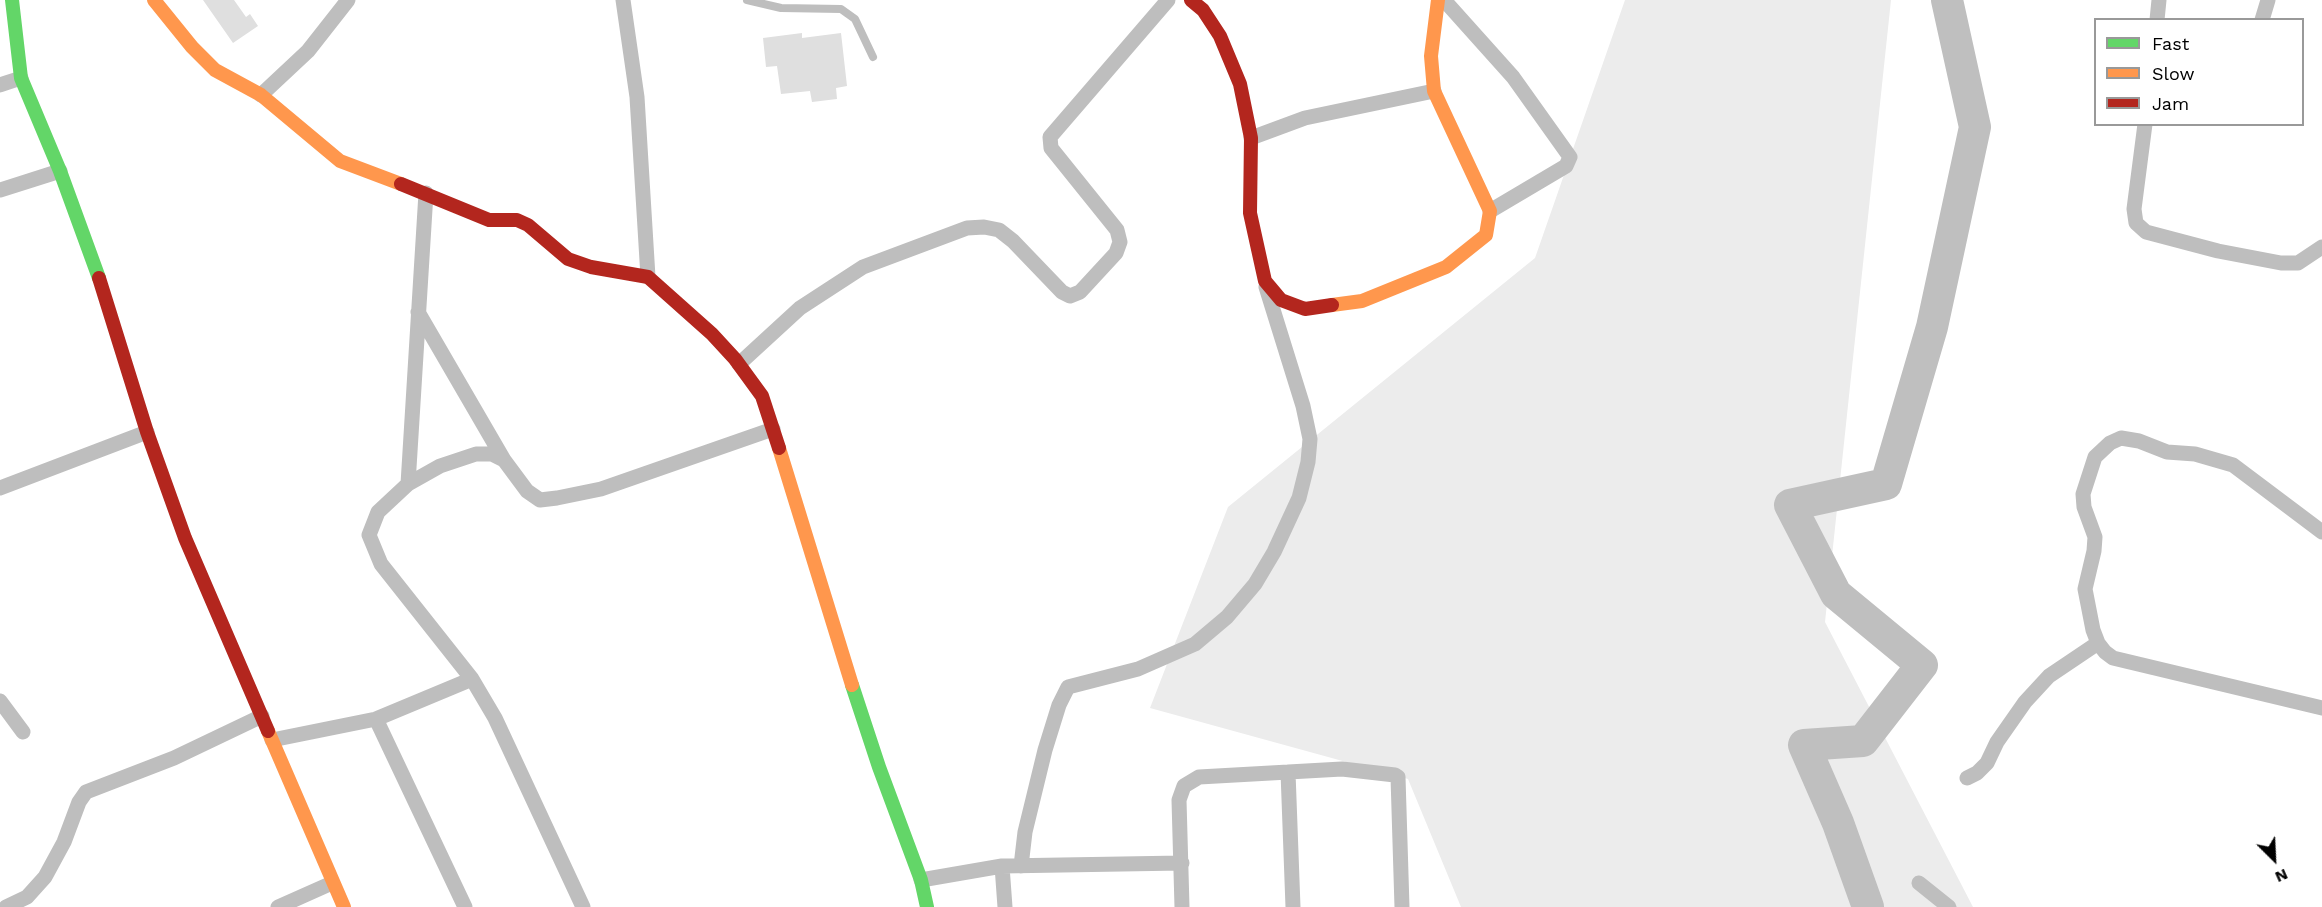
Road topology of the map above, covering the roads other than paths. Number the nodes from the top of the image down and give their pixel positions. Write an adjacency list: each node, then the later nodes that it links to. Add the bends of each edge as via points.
1 (12, 0): 15 (street)
2 (154, 0): 18 (street, via 215,70)
3 (348, 0): 18 (street, via 308,51)
4 (623, 0): 26 (street, via 638,97)
5 (747, 0): 14 (lane, via 781,8 841,9 855,19)
6 (1168, 0): 29 (street, via 1050,137 1051,148 1117,230 1120,242 1116,253 1080,292 1070,296 1062,292 999,230 967,228 863,267 800,308)
7 (1191, 0): 20 (street, via 1203,10 1220,36 1240,84)
8 (1438, 0): 17 (street, via 1431,56)
9 (1444, 0): 24 (street, via 1513,77 1570,157 1566,166)
10 (2159, 0): 12 (street)
11 (2268, 0): 13 (street)
12 (2157, 18)
13 (2263, 18)
14 (873, 57)
15 (21, 78): 16 (street); 21 (street)
16 (0, 85)
17 (1434, 91): 20 (street, via 1305,118); 24 (street)
18 (261, 95): 23 (street, via 340,160)
19 (2145, 126): 25 (street, via 2134,209 2136,223 2146,232 2281,263 2298,263)
20 (1251, 138): 27 (street, via 1250,213)
21 (60, 171): 22 (street); 31 (street, via 106,298)
22 (0, 190)
23 (426, 193): 26 (street, via 489,220 517,220 528,225 568,259); 28 (street)
24 (1490, 211): 27 (street, via 1486,235 1446,267 1362,301 1305,309 1281,300)
25 (2318, 256)
26 (648, 277): 29 (street, via 712,334)
27 (1265, 281): 48 (street, via 1310,439 1299,498 1275,552 1255,584 1227,617 1195,644 1137,669 1068,687 1045,750)
28 (418, 312): 32 (street); 33 (street)
29 (739, 364): 30 (street, via 762,396)
30 (773, 429): 32 (street, via 601,489 540,500); 49 (street, via 828,613)
31 (147, 432): 34 (street); 40 (street, via 185,538)
32 (504, 460): 33 (street, via 492,454 476,454 440,466)
33 (408, 484): 37 (street, via 378,512 369,535 381,564)
34 (0, 488)
35 (2322, 532): 36 (street, via 2233,465 2195,454 2167,452 2139,441 2121,438 2110,443 2095,457 2083,494 2095,537 2085,589)
36 (2098, 643): 39 (street, via 2113,658); 45 (street, via 2049,676 2025,702 1987,763)
37 (472, 679): 41 (street); 57 (street, via 500,728)
38 (0, 701): 42 (street)
39 (2322, 708)
40 (262, 716): 43 (street); 52 (street, via 174,758 86,792 64,842)
41 (376, 719): 43 (street); 56 (street)
42 (22, 732)
43 (272, 740): 50 (street)
44 (1288, 772): 46 (street, via 1199,777 1184,786 1179,800); 61 (street); 62 (street, via 1342,770 1398,777)
45 (1967, 778)
46 (1182, 863): 48 (street); 60 (street)
47 (1002, 866): 48 (street); 49 (street); 59 (street)
48 (1021, 866)
49 (921, 880): 58 (street)
50 (332, 883): 54 (street); 55 (street)
51 (1919, 883): 63 (street)
52 (29, 902): 53 (street)
53 (6, 907)
54 (278, 907)
55 (344, 907)
56 (465, 907)
57 (584, 907)
58 (927, 907)
59 (1005, 907)
60 (1182, 907)
61 (1293, 907)
62 (1402, 907)
63 (1949, 907)

